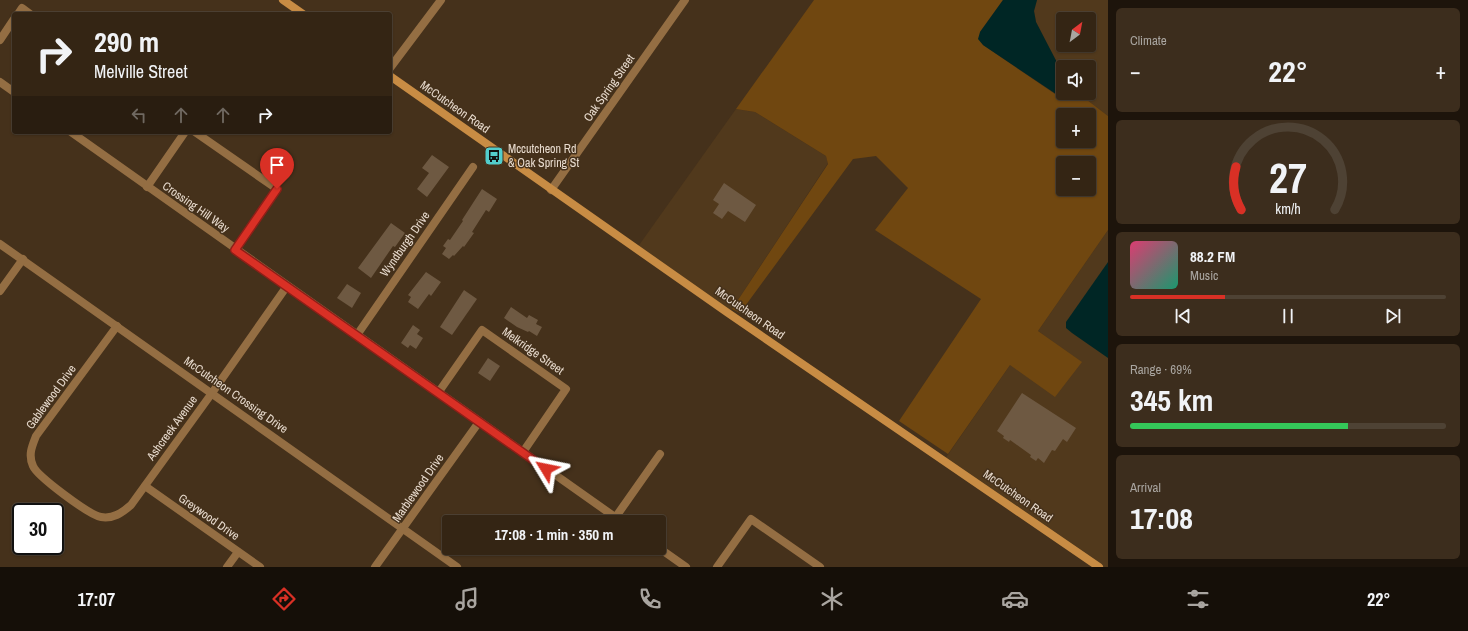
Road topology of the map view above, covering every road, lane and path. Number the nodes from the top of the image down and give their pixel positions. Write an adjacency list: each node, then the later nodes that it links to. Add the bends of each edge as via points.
1 (283, 0): 4 (main road)
2 (441, 0): 7 (street)
3 (685, 0): 16 (street, Oak Spring Street)
4 (300, 12)
5 (12, 22): 6 (street)
6 (0, 40)
7 (392, 65)
8 (392, 77): 16 (main road, McCutcheon Road)
9 (0, 82): 10 (street)
10 (12, 91)
11 (73, 134): 15 (street, Crossing Hill Way)
12 (184, 134): 15 (street)
13 (198, 134): 18 (street, via 277,189)
14 (473, 167): 23 (street, Wyndburgh Drive)
15 (147, 187): 18 (street, Crossing Hill Way)
16 (551, 190): 43 (main road, McCutcheon Road)
17 (0, 244): 19 (street, McCutcheon Crossing Drive)
18 (235, 250): 20 (street, Crossing Hill Way)
19 (23, 259): 21 (street); 22 (street, McCutcheon Crossing Drive)
20 (287, 286): 23 (street, Crossing Hill Way); 24 (street, Ashcreek Avenue)
21 (0, 291)
22 (117, 326): 24 (street, McCutcheon Crossing Drive); 32 (street, Gablewood Drive, via 36,436 30,451 33,466 43,478 89,512 100,517)
23 (357, 335): 25 (street, Crossing Hill Way)
24 (212, 393): 29 (street, Ashcreek Avenue); 33 (street, McCutcheon Crossing Drive)
25 (438, 393): 26 (street, Crossing Hill Way); 27 (street, Melkridge Street, via 482,330 566,389)
26 (479, 422): 27 (street, Crossing Hill Way); 33 (street, Marblewood Drive)
27 (523, 452): 30 (street, Crossing Hill Way)
28 (660, 454): 31 (street)
29 (145, 486): 32 (street, Ashcreek Avenue, via 131,505); 34 (street, Greywood Drive)
30 (612, 515)
31 (622, 515)
32 (112, 517)
33 (403, 529): 38 (street, Marblewood Drive); 39 (street, McCutcheon Crossing Drive)
34 (238, 552): 36 (street); 37 (street, Greywood Drive)
35 (666, 553): 40 (street)
36 (227, 567)
37 (260, 567)
38 (375, 567)
39 (457, 567)
40 (686, 567)
41 (717, 567): 42 (street, via 751,519)
42 (820, 567)
43 (1099, 567)

